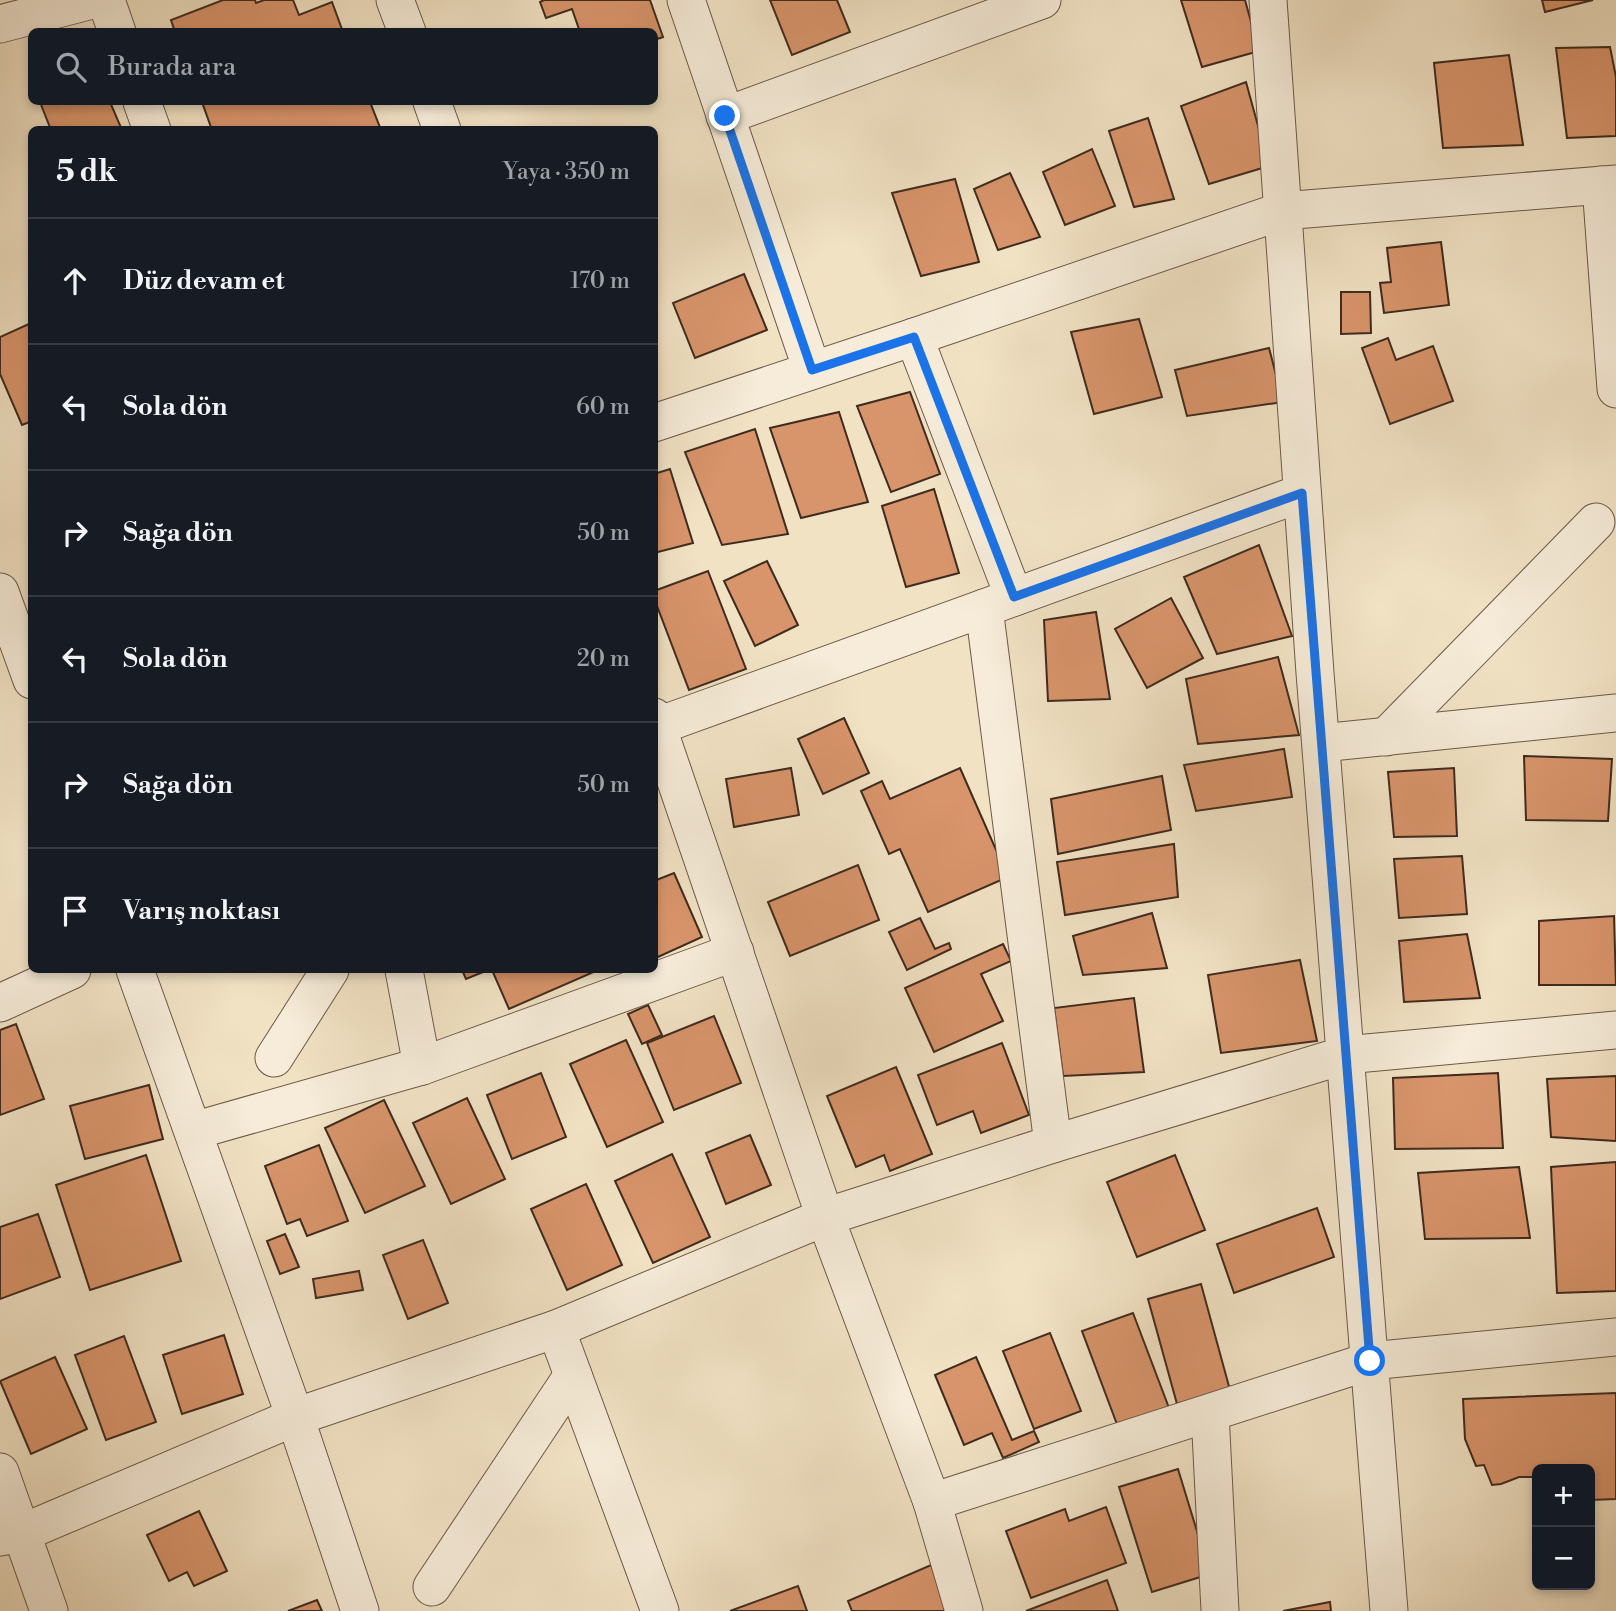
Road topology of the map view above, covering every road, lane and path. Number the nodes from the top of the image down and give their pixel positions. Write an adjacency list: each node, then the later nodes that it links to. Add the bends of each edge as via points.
1 (92, 0): 7 (street)
2 (106, 0): 8 (street)
3 (395, 0): 9 (street)
4 (686, 0): 12 (street)
5 (1042, 0): 12 (street)
6 (1268, 0): 16 (street)
7 (0, 24)
8 (116, 28)
9 (406, 28)
10 (143, 105): 13 (street)
11 (433, 105): 14 (street)
12 (725, 116): 18 (street)
13 (151, 126)
14 (441, 126)
15 (1609, 185): 16 (street); 19 (street)
16 (1282, 211): 17 (street); 21 (street)
17 (914, 337): 18 (street); 23 (street)
18 (812, 370): 20 (street)
19 (1616, 389)
20 (658, 422)
21 (1302, 493): 23 (street); 30 (street)
22 (1596, 522): 29 (street)
23 (999, 603): 27 (street); 42 (street)
24 (11, 615): 25 (street)
25 (28, 668)
26 (1616, 713): 29 (street)
27 (658, 721)
28 (658, 728): 31 (street)
29 (1386, 737): 30 (street)
30 (1321, 743): 38 (street)
31 (735, 952): 40 (street); 43 (street)
32 (65, 973): 36 (street)
33 (136, 973): 41 (street)
34 (328, 973): 39 (street)
35 (405, 973): 40 (street)
36 (0, 1003)
37 (1616, 1030): 38 (street)
38 (1346, 1055): 42 (street); 46 (street)
39 (274, 1058)
40 (422, 1066): 41 (street)
41 (193, 1132): 49 (street)
42 (1053, 1144): 43 (street)
43 (825, 1217): 44 (street); 51 (street)
44 (556, 1329): 47 (street); 49 (street)
45 (1616, 1337): 46 (street)
46 (1370, 1361): 48 (street); 59 (street)
47 (573, 1375): 53 (street); 56 (street)
48 (1210, 1413): 51 (street); 58 (street)
49 (295, 1417): 52 (street); 55 (street)
50 (0, 1472): 52 (street)
51 (932, 1502): 57 (street)
52 (11, 1535): 54 (street)
53 (432, 1587)
54 (50, 1611)
55 (360, 1611)
56 (660, 1611)
57 (964, 1611)
58 (1220, 1611)
59 (1389, 1611)

